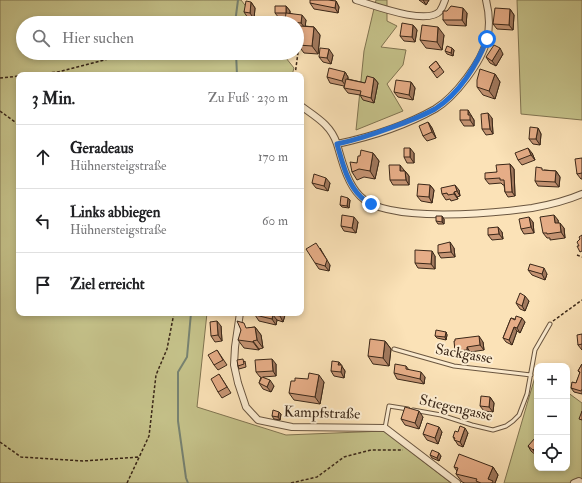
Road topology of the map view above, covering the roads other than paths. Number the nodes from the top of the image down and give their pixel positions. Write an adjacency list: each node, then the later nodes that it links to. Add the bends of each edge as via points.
1 (356, 0): 2 (street, via 415,16 428,17 440,12)
2 (446, 0)
3 (486, 0): 5 (street, via 489,11 487,39 481,55 459,87 448,98 436,108 412,120)
4 (304, 108): 5 (street, via 326,124)
5 (337, 144): 6 (street, via 350,182 360,196 371,204 393,210 439,214 506,211 566,201)
6 (582, 194)
7 (240, 316): 11 (street, Kampfstraße, via 234,365 246,406 258,420 292,427)
8 (550, 324): 10 (lane, Stiegengasse, via 535,350)
9 (394, 349): 10 (lane, Sackgasse, via 454,366)
10 (531, 375): 11 (lane, Stiegengasse, via 519,415 499,428 493,430 441,415 389,406)
11 (385, 428): 12 (street)
12 (458, 483)
13 (574, 483): 14 (street)
14 (582, 483)

